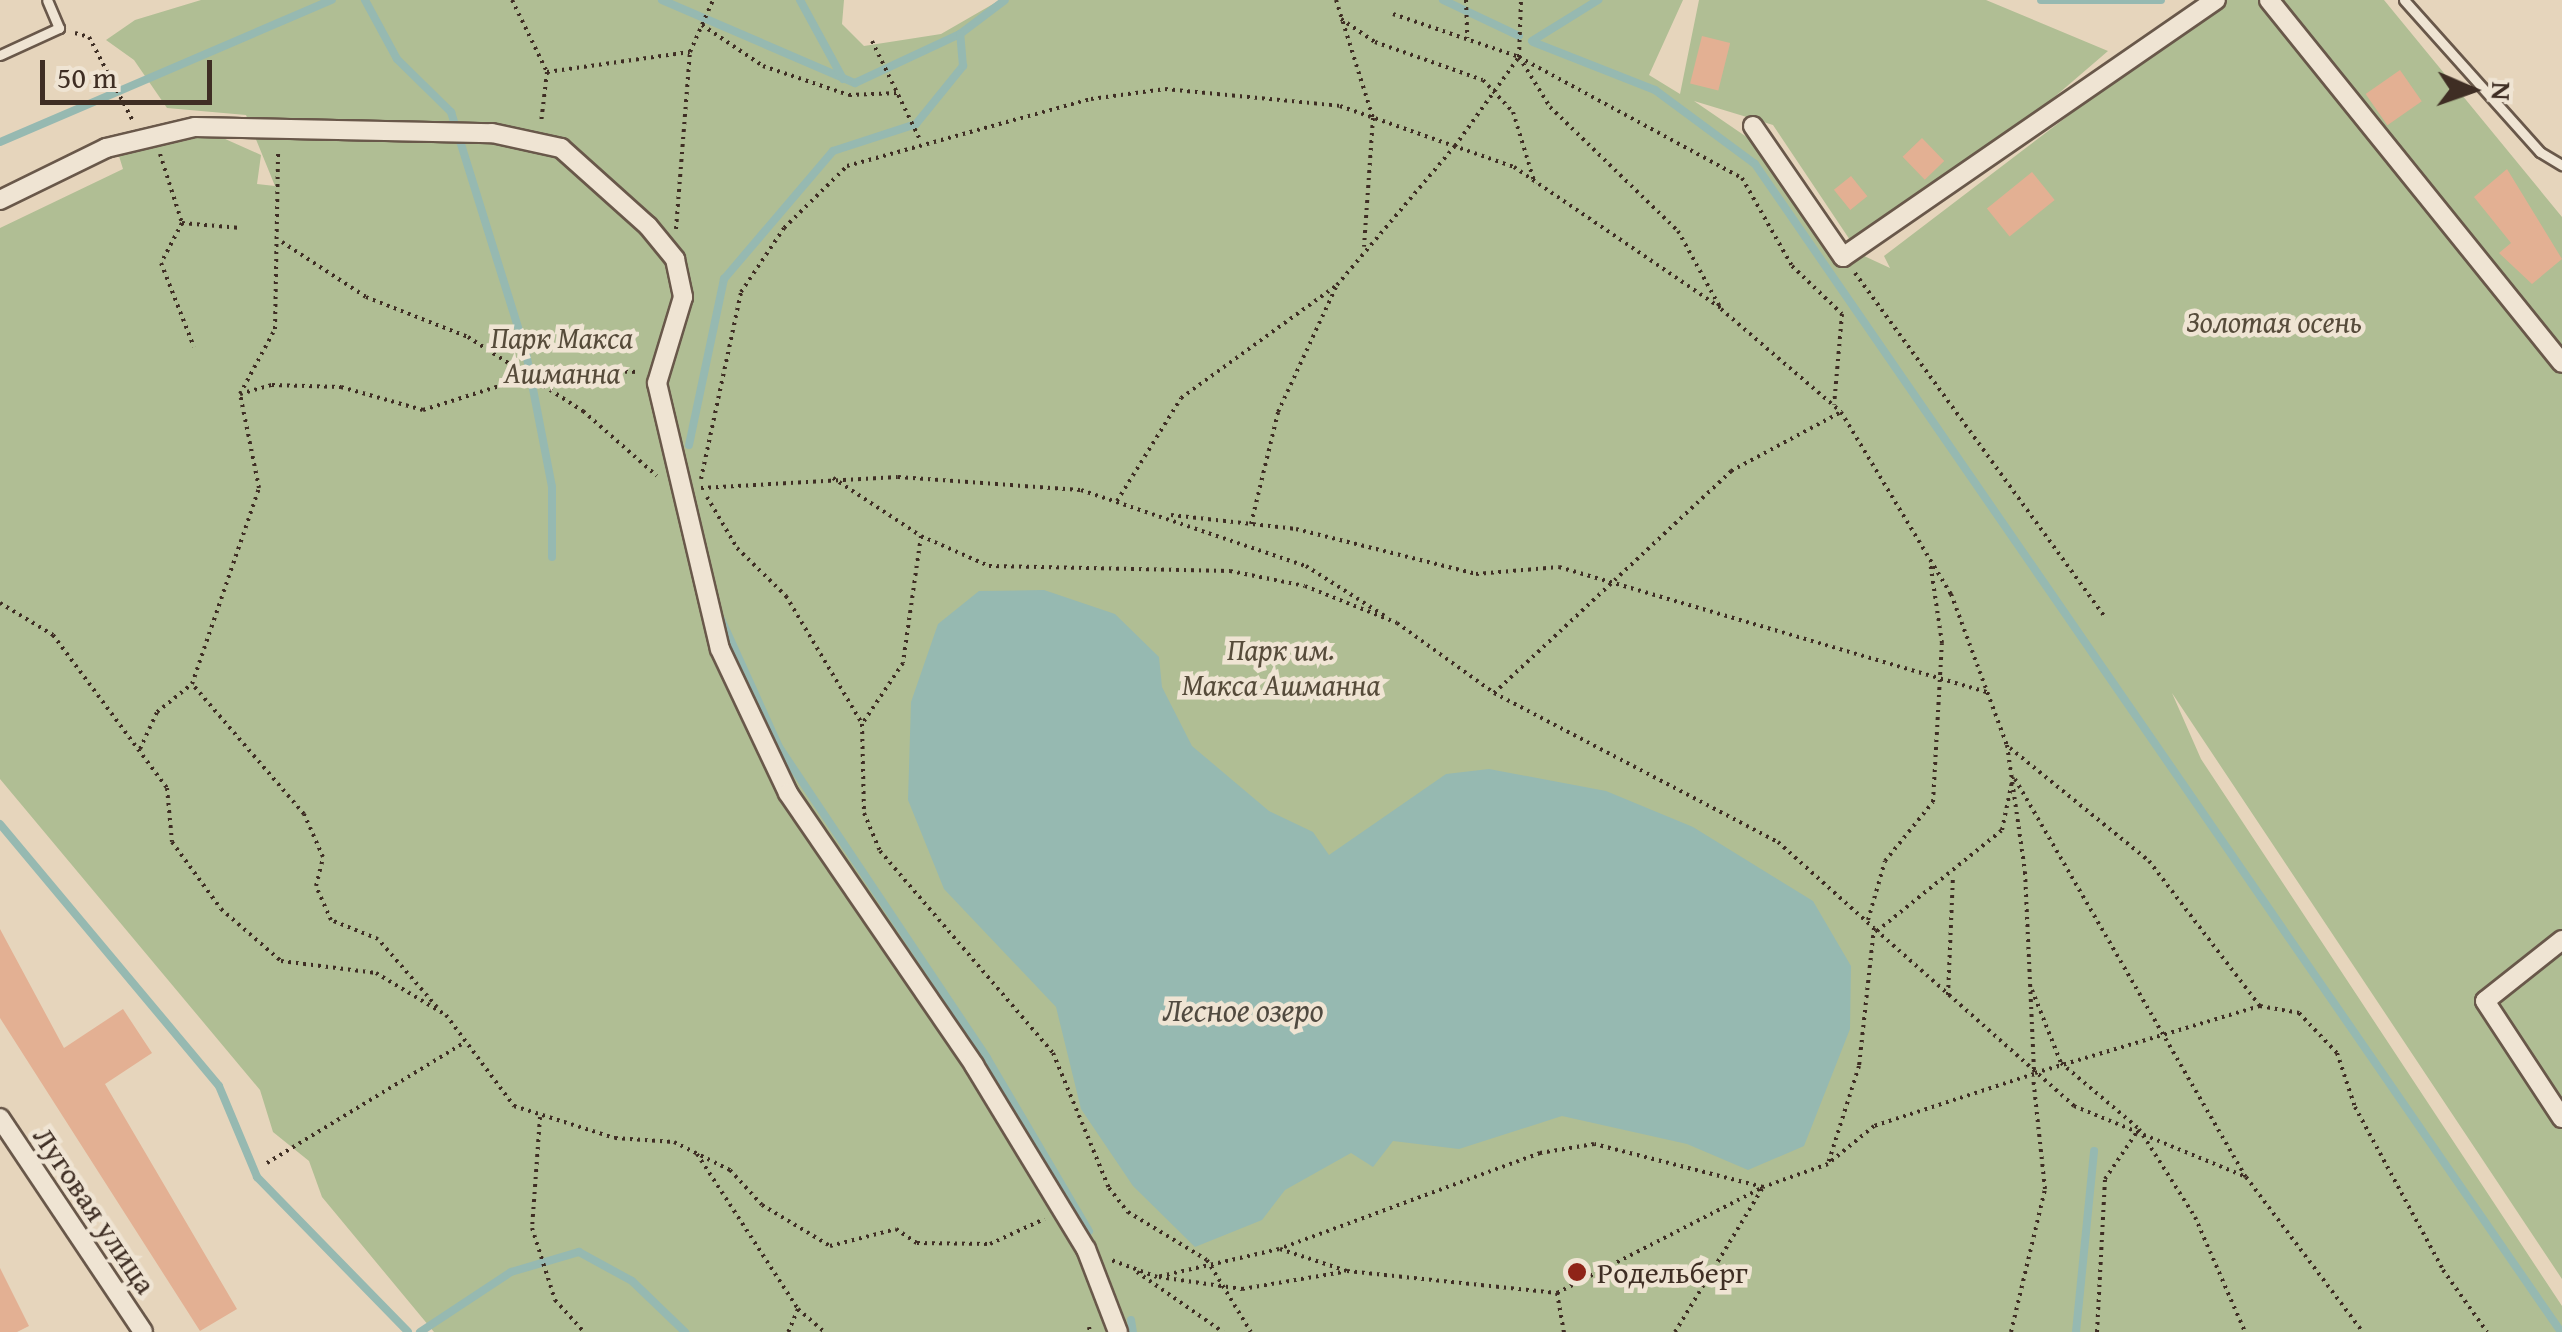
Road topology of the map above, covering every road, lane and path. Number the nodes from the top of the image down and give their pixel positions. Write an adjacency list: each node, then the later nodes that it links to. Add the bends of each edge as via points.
1 (46, 0): 13 (lane)
2 (512, 0): 19 (path)
3 (1336, 0): 11 (path)
4 (1466, 0): 14 (path)
5 (1521, 0): 18 (path)
6 (2216, 0): 37 (street)
7 (2269, 0): 42 (street)
8 (2404, 0): 30 (lane, via 2540,152)
9 (712, 2): 12 (path)
10 (1393, 14): 14 (path)
11 (1341, 19): 20 (path); 23 (path)
12 (702, 25): 16 (path); 21 (path, via 762,66 849,95)
13 (59, 28): 17 (lane); 22 (path, via 89,36)
14 (1467, 38): 18 (path)
15 (872, 41): 21 (path)
16 (690, 52): 19 (path); 38 (path)
17 (0, 55)
18 (1519, 56): 20 (path); 40 (path, via 1550,107 1678,231); 46 (path, via 1742,178 1792,266 1842,314)
19 (547, 72): 27 (path)
20 (1494, 92): 29 (path); 31 (path, via 1513,112)
21 (898, 94): 26 (path)
22 (121, 102)
23 (1374, 118): 26 (path, via 1340,106 1166,89); 29 (path); 36 (path)
24 (1753, 126): 37 (street)
25 (276, 130): 27 (street); 32 (street, via 195,127 144,138); 35 (path)
26 (920, 140): 49 (path, via 848,166 784,228 742,292)
27 (539, 143): 38 (street, via 561,148)
28 (156, 145): 33 (path)
29 (1455, 146): 31 (path); 36 (path)
30 (2562, 164)
31 (1534, 184): 40 (path)
32 (0, 200)
33 (182, 223): 34 (path); 41 (path, via 162,263)
34 (241, 228)
35 (282, 242): 43 (path, via 366,298 468,337); 45 (path, via 276,328)
36 (1364, 247): 39 (path)
37 (1843, 257): 58 (path)
38 (676, 259): 44 (street, via 682,297)
39 (1338, 285): 51 (path, via 1181,398); 53 (path, via 1278,412)
40 (1721, 309): 46 (path)
41 (194, 347)
42 (2562, 363)
43 (527, 375): 44 (path, via 617,367); 45 (path, via 423,410 342,387 272,385); 50 (path)
44 (657, 383): 50 (street)
45 (240, 394): 61 (path, via 259,488)
46 (1834, 404): 47 (path)
47 (1841, 412): 55 (path); 56 (path, via 1731,471)
48 (833, 478): 49 (path); 51 (path, via 1081,490); 54 (path)
49 (701, 488): 50 (path); 64 (path, via 737,548 786,596)
50 (676, 490): 89 (street, via 720,649 788,793 974,1065)
51 (1118, 501): 52 (path)
52 (1157, 513): 53 (path); 59 (path, via 1306,566)
53 (1251, 524): 56 (path, via 1476,574 1560,567)
54 (922, 536): 59 (path, via 989,566 1230,570 1304,586); 64 (path, via 903,663)
55 (1929, 555): 60 (path); 63 (path)
56 (1619, 582): 60 (path, via 1728,622); 62 (path)
57 (0, 603): 66 (path, via 53,635)
58 (2106, 616)
59 (1397, 623): 62 (path)
60 (1937, 677): 63 (path); 69 (path, via 1933,802 1885,860)
61 (192, 684): 66 (path, via 156,712); 75 (path, via 304,814 323,857 316,886 331,920 378,938)
62 (1494, 693): 69 (path, via 1778,842)
63 (1989, 693): 65 (path)
64 (862, 724): 91 (path, via 864,813 880,851 1053,1053 1109,1188 1128,1212)
65 (2008, 745): 67 (path); 74 (path, via 2149,861)
66 (139, 750): 75 (path, via 168,788 172,842 259,943 321,973 376,973)
67 (2013, 775): 68 (path, via 2002,830); 72 (path); 76 (path)
68 (1953, 875): 70 (path); 73 (path)
69 (1868, 920): 70 (path)
70 (1876, 930): 73 (path); 86 (path, via 1859,1066)
71 (2562, 940): 82 (street, via 2485,1001)
72 (2030, 985): 78 (path); 79 (path)
73 (1948, 996): 79 (path)
74 (2260, 1006): 76 (path); 111 (path, via 2299,1014 2337,1052 2355,1107)
75 (446, 1015): 77 (path)
76 (2162, 1032): 78 (path); 87 (path)
77 (465, 1042): 80 (path, via 514,1106); 85 (path)
78 (2061, 1063): 79 (path); 83 (path)
79 (2034, 1075): 83 (path, via 2074,1106); 86 (path, via 1874,1126); 107 (path, via 2045,1189)
80 (540, 1117): 84 (path); 99 (path, via 532,1228 555,1300)
81 (0, 1118): 98 (street, Луговая улица)
82 (2562, 1118)
83 (2139, 1128): 87 (path); 108 (path, via 2105,1179); 109 (path, via 2194,1217)
84 (696, 1153): 89 (path, via 830,1246 896,1229 917,1243 990,1244 1045,1218); 97 (path)
85 (267, 1163)
86 (1828, 1163): 88 (path)
87 (2246, 1177): 110 (path)
88 (1762, 1187): 90 (path, via 1594,1144 1540,1153); 96 (path); 106 (path)
89 (1086, 1249): 92 (path); 102 (street)
90 (1280, 1249): 91 (path); 93 (path)
91 (1207, 1260): 94 (path); 95 (path)
92 (1133, 1269): 94 (path); 103 (path)
93 (1347, 1271): 95 (path); 96 (path)
94 (1157, 1277): 95 (path)
95 (1224, 1286): 104 (path)
96 (1557, 1293): 105 (path)
97 (798, 1309): 100 (path); 101 (path)
98 (143, 1332)
99 (584, 1332)
100 (788, 1332)
101 (824, 1332)
102 (1118, 1332)
103 (1222, 1332)
104 (1252, 1332)
105 (1564, 1332)
106 (1675, 1332)
107 (2012, 1332)
108 (2097, 1332)
109 (2246, 1332)
110 (2363, 1332)
111 (2486, 1332)

